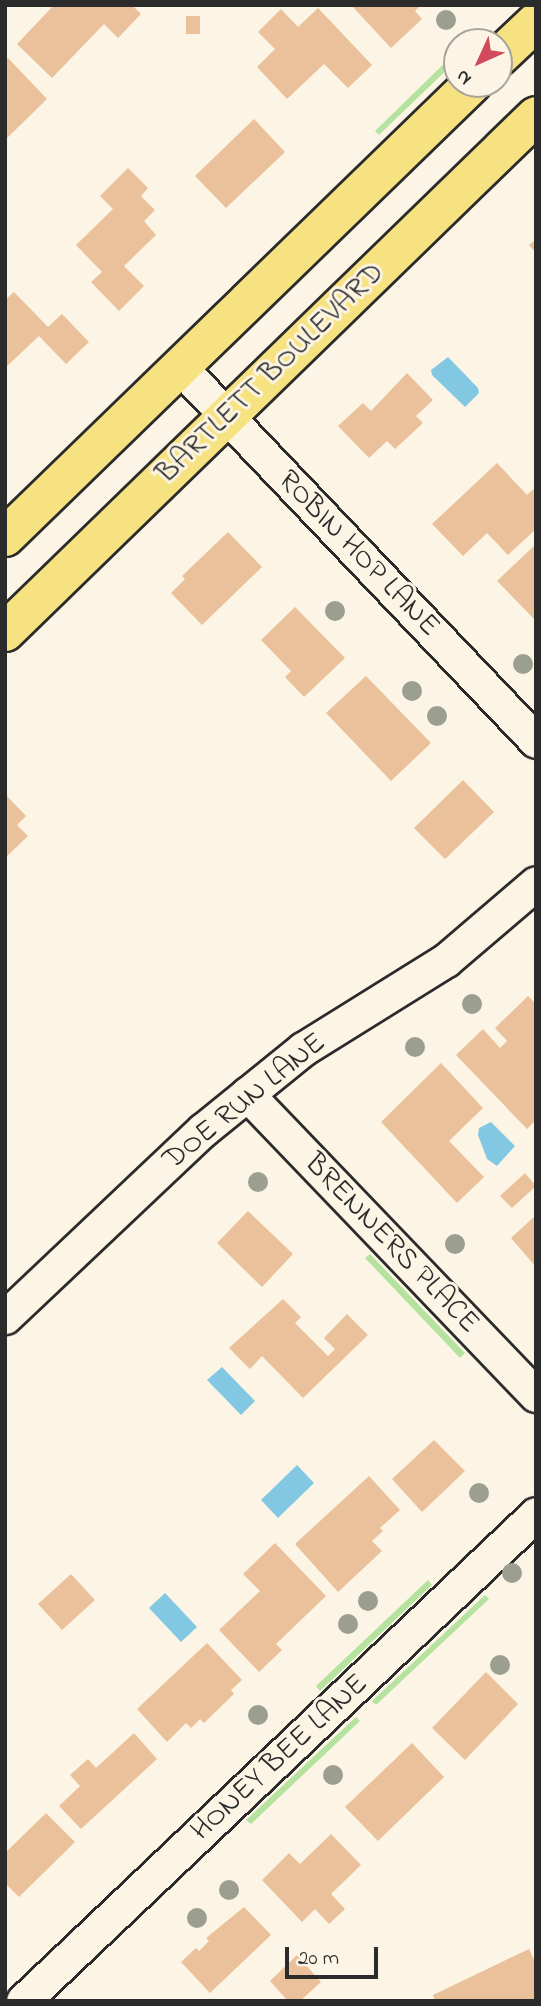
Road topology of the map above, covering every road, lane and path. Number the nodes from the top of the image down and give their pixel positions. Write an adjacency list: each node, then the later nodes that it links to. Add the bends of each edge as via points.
1 (536, 22): 2 (main road)
2 (513, 44)
3 (458, 98): 5 (main road)
4 (536, 116): 6 (main road, BARTLETT BOULEVARD)
5 (180, 368): 6 (street, ROBIN HOP LANE); 7 (main road)
6 (228, 417): 8 (main road, BARTLETT BOULEVARD); 9 (street, ROBIN HOP LANE)
7 (5, 537)
8 (5, 632)
9 (536, 741)
10 (536, 883): 11 (street, DOE RUN LANE, via 446,960 303,1049)
11 (247, 1094): 12 (street, DOE RUN LANE); 13 (street, BRENNERS PLACE)
12 (5, 1317)
13 (536, 1395)
14 (536, 1514): 15 (street, HONEY BEE LANE)
15 (23, 2001)

